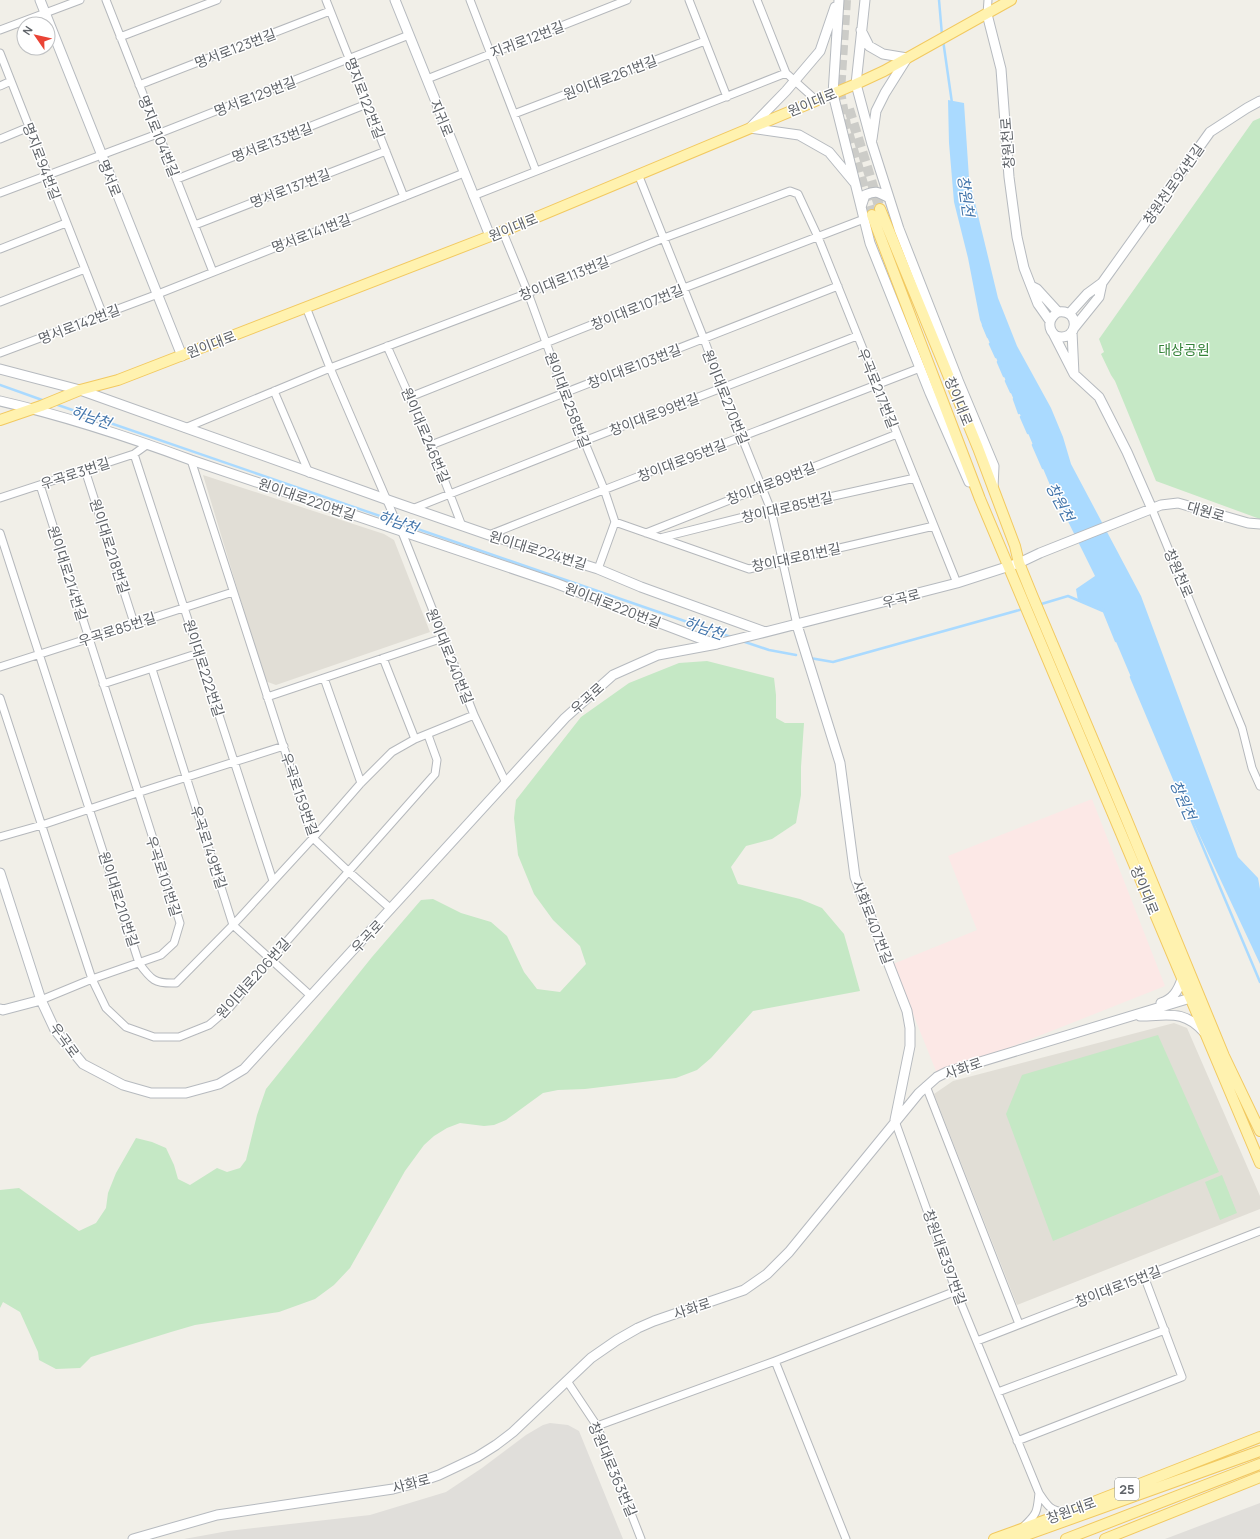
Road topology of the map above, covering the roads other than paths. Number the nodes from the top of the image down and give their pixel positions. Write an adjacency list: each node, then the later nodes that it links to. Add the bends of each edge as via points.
1 (40, 0): 16 (street, 명서로)
2 (80, 0): 16 (street)
3 (106, 0): 21 (street, 명지로104번길)
4 (217, 0): 21 (street)
5 (326, 0): 15 (street, 명지로122번길)
6 (395, 0): 20 (street, 지귀로)
7 (470, 0): 24 (street)
8 (627, 0): 24 (street, 지귀로12번길)
9 (689, 0): 22 (street)
10 (757, 0): 27 (street)
11 (838, 0): 30 (street, via 820,50); 34 (street)
12 (865, 0): 18 (street)
13 (988, 0): 17 (street, 창원천로)
14 (1011, 0): 17 (main road, 원이대로)
15 (330, 11): 26 (street, 명지로122번길); 32 (street, 명서로123번길)
16 (45, 13): 19 (street); 46 (street, 명서로)
17 (987, 14): 25 (main road, 원이대로); 72 (street, 창원천로, via 1001,69 1009,177 1024,268)
18 (861, 29): 25 (street, via 869,46 883,54); 31 (street)
19 (0, 30)
20 (409, 35): 26 (street, 명서로129번길); 28 (street, 지귀로)
21 (120, 37): 32 (street, 명지로104번길)
22 (705, 41): 35 (street); 39 (street, 원이대로261번길)
23 (0, 53): 29 (street, 명지로94번길)
24 (491, 53): 28 (street, 지귀로12번길); 39 (street)
25 (909, 57): 31 (main road, 원이대로); 44 (street, via 876,111)
26 (350, 58): 38 (street, 명지로122번길); 42 (street, 명서로129번길)
27 (786, 73): 30 (street); 35 (street)
28 (427, 79): 48 (street, 지귀로)
29 (11, 81): 33 (street); 40 (street, 명지로94번길)
30 (795, 81): 36 (street); 41 (street)
31 (856, 84): 34 (main road, 원이대로); 44 (street)
32 (139, 85): 42 (street, 명지로104번길)
33 (0, 86)
34 (833, 94): 36 (main road, 원이대로); 52 (street)
35 (726, 96): 47 (street)
36 (816, 100): 41 (main road, 원이대로)
37 (1260, 101): 70 (street, 창원천로94번길, via 1210,132)
38 (367, 104): 45 (street, 명지로122번길); 51 (street, 명서로133번길)
39 (514, 114): 47 (street)
40 (29, 127): 43 (street); 50 (street, 명지로94번길)
41 (750, 128): 49 (main road, 원이대로); 52 (street, via 798,135 829,152)
42 (160, 133): 46 (street, 명서로129번길); 51 (street, 명지로104번길)
43 (0, 139)
44 (872, 144): 57 (street)
45 (386, 151): 56 (street, 명지로122번길); 62 (street, 명서로137번길)
46 (100, 155): 50 (street, 명서로129번길); 75 (street, 명서로)
47 (536, 171): 55 (street)
48 (464, 172): 55 (street, 지귀로); 56 (street, 명서로141번길)
49 (638, 174): 63 (main road, 원이대로); 66 (street, 원이대로270번길)
50 (47, 175): 53 (street, 명서로129번길); 61 (street, 명지로94번길)
51 (177, 179): 62 (street, 명지로104번길)
52 (855, 183): 58 (street)
53 (0, 194)
54 (798, 194): 65 (street, 우곡로217번길); 66 (street, 창이대로113번길, via 790,191)
55 (473, 196): 64 (street, 지귀로)
56 (404, 197): 69 (street, 명서로141번길)
57 (889, 198): 58 (street, via 874,191 865,195); 117 (street, via 958,380 994,466)
58 (861, 207): 60 (street)
59 (880, 209): 117 (main road, 창이대로)
60 (868, 217): 65 (street, 창이대로107번길); 91 (street, via 870,243); 120 (main road, 창이대로)
61 (66, 223): 67 (street); 68 (street, 명지로94번길)
62 (194, 226): 69 (street, 명지로104번길)
63 (502, 230): 64 (main road, 원이대로); 74 (street, 원이대로258번길)
64 (490, 236): 77 (main road, 원이대로)
65 (818, 237): 71 (street, 우곡로217번길); 73 (street, 창이대로107번길)
66 (664, 238): 73 (street, 원이대로270번길); 74 (street, 창이대로113번길)
67 (0, 248)
68 (85, 269): 76 (street); 80 (street, 명지로94번길)
69 (213, 272): 75 (street, 명서로141번길)
70 (1102, 283): 79 (street, via 1087,294); 82 (street, via 1099,297)
71 (838, 286): 84 (street, 우곡로217번길); 85 (street, 창이대로103번길)
72 (1031, 286): 78 (street, via 1037,289); 81 (street, 창원천로, via 1038,304)
73 (684, 288): 85 (street, 원이대로270번길); 86 (street, 창이대로107번길)
74 (528, 293): 86 (street, 원이대로258번길); 87 (street, 창이대로113번길)
75 (158, 294): 80 (street, 명서로142번길); 89 (street, 명서로)
76 (0, 302)
77 (306, 307): 89 (main road, 원이대로); 90 (street)
78 (1058, 312): 79 (street); 81 (street)
79 (1069, 314): 82 (street, via 1074,320)
80 (104, 315): 88 (street, 명서로142번길)
81 (1050, 321): 83 (street)
82 (1073, 330): 83 (street, via 1069,335 1060,337); 93 (street)
83 (1053, 333): 93 (street)
84 (857, 336): 94 (street, 우곡로217번길); 95 (street, 창이대로99번길)
85 (704, 339): 95 (street, 원이대로270번길); 98 (street, 창이대로103번길)
86 (546, 343): 98 (street, 원이대로258번길); 99 (street, 창이대로107번길)
87 (387, 346): 90 (street, 창이대로113번길); 99 (street, 원이대로246번길)
88 (0, 353)
89 (182, 356): 96 (main road, 원이대로, via 118,380)
90 (330, 368): 97 (street); 121 (street)
91 (920, 368): 94 (street, 창이대로95번길); 120 (street, via 969,482)
92 (0, 369): 96 (street, 원이대로224번길)
93 (1074, 374): 123 (street, 창원천로, via 1099,397)
94 (877, 385): 104 (street, 우곡로217번길); 105 (street, 창이대로95번길)
95 (722, 388): 105 (street, 원이대로270번길); 106 (street, 창이대로99번길)
96 (77, 391): 101 (main road, 원이대로); 103 (street, 원이대로224번길)
97 (274, 392): 103 (street); 112 (street)
98 (564, 392): 106 (street, 원이대로258번길); 108 (street, 창이대로103번길)
99 (410, 397): 108 (street, 원이대로246번길)
100 (0, 401): 101 (street, 원이대로220번길)
101 (36, 407): 102 (main road, 원이대로); 107 (street, 원이대로220번길)
102 (0, 420)
103 (185, 428): 112 (street, 원이대로224번길)
104 (897, 434): 113 (street, 우곡로217번길); 115 (street, 창이대로89번길)
105 (743, 437): 115 (street, 원이대로270번길); 116 (street, 창이대로95번길)
106 (584, 441): 116 (street, 원이대로258번길); 118 (street, 창이대로99번길)
107 (148, 444): 109 (street, 우곡로3번길); 110 (street, 원이대로220번길)
108 (431, 445): 118 (street, 원이대로246번길)
109 (134, 454): 111 (street, 우곡로3번길); 140 (street, 원이대로222번길)
110 (191, 460): 129 (street, 원이대로220번길); 139 (street, 우곡로159번길)
111 (85, 470): 114 (street, 우곡로3번길); 141 (street, 원이대로218번길)
112 (309, 472): 121 (street, 원이대로224번길)
113 (915, 478): 124 (street, 창이대로85번길); 128 (street, 우곡로217번길)
114 (40, 485): 119 (street, 우곡로3번길); 144 (street, 원이대로214번길)
115 (762, 486): 124 (street, 원이대로270번길); 131 (street, 창이대로89번길)
116 (604, 489): 125 (street, 원이대로258번길); 132 (street, 창이대로95번길)
117 (993, 489): 135 (main road, 창이대로)
118 (450, 494): 122 (street, 창이대로99번길); 127 (street, 원이대로246번길)
119 (0, 498)
120 (980, 499): 136 (main road, 창이대로)
121 (389, 503): 122 (street, 원이대로224번길); 129 (street, 원이대로240번길)
122 (412, 509): 127 (street, 원이대로224번길)
123 (1152, 509): 126 (street, 대원로, via 1178,503 1248,523); 135 (street, 대원로); 164 (street, 창원천로, via 1242,728 1252,768)
124 (771, 510): 133 (street, 창이대로85번길); 134 (street, 원이대로270번길)
125 (616, 522): 131 (street, 창이대로81번길); 137 (street)
126 (1260, 524)
127 (462, 526): 132 (street, 원이대로224번길)
128 (934, 526): 134 (street, 창이대로81번길); 138 (street, 우곡로217번길)
129 (400, 529): 145 (street, 원이대로240번길); 146 (street, 원이대로220번길)
130 (0, 533): 147 (street, 원이대로210번길)
131 (646, 533): 133 (street, 창이대로81번길)
132 (489, 535): 137 (street, 원이대로224번길)
133 (660, 538): 134 (street, 창이대로81번길, via 749,569)
134 (782, 561): 142 (street, 원이대로270번길)
135 (1019, 563): 136 (street, 우곡로); 179 (main road, 창이대로)
136 (1008, 566): 138 (street, 우곡로); 178 (main road, 창이대로)
137 (598, 569): 143 (street, 원이대로224번길)
138 (957, 583): 142 (street, 우곡로)
139 (233, 592): 140 (street, 우곡로85번길); 154 (street, 우곡로159번길)
140 (184, 608): 141 (street, 우곡로85번길); 148 (street, 원이대로222번길)
141 (134, 623): 144 (street, 우곡로85번길)
142 (797, 625): 143 (street, 우곡로); 187 (street, 사화로407번길, via 840,764 855,877 907,1011 910,1046)
143 (762, 633): 146 (street, 우곡로)
144 (88, 638): 147 (street, 우곡로85번길); 153 (street, 원이대로214번길)
145 (443, 638): 149 (street); 156 (street, 원이대로240번길)
146 (719, 643): 163 (street, 우곡로, via 658,655 613,675 565,718)
147 (40, 653): 150 (street, 우곡로85번길); 166 (street, 원이대로210번길)
148 (199, 653): 151 (street); 153 (street); 160 (street, 원이대로222번길)
149 (383, 658): 152 (street); 158 (street)
150 (0, 666)
151 (152, 669): 153 (street); 161 (street, 우곡로149번길)
152 (324, 678): 154 (street); 162 (street)
153 (103, 684): 165 (street, 원이대로214번길)
154 (267, 697): 159 (street, 우곡로159번길)
155 (0, 698): 167 (street, 원이대로206번길)
156 (474, 716): 157 (street, 원이대로210번길); 163 (street, 원이대로240번길)
157 (428, 735): 158 (street, 원이대로210번길); 170 (street, 원이대로206번길, via 438,760 435,774)
158 (415, 739): 162 (street, 원이대로210번길, via 392,752)
159 (284, 746): 160 (street); 169 (street, 우곡로159번길)
160 (235, 762): 161 (street); 172 (street, 원이대로222번길)
161 (187, 778): 165 (street); 174 (street, 우곡로149번길)
162 (361, 783): 169 (street, 원이대로210번길)
163 (506, 783): 173 (street, 우곡로)
164 (1260, 786)
165 (137, 793): 166 (street); 176 (street, 우곡로101번길, via 180,923 174,943 161,955)
166 (90, 808): 167 (street); 176 (street, 원이대로210번길)
167 (42, 825): 168 (street); 177 (street, 원이대로206번길)
168 (0, 837)
169 (313, 838): 170 (street, 우곡로159번길); 172 (street, 원이대로210번길)
170 (349, 872): 173 (street, 우곡로159번길); 175 (street, 원이대로206번길)
171 (0, 873): 182 (street, 우곡로)
172 (273, 881): 174 (street, 원이대로210번길)
173 (392, 908): 180 (street, 우곡로)
174 (233, 925): 175 (street); 176 (street, 원이대로210번길, via 176,983 163,984 149,977)
175 (271, 959): 177 (street, 원이대로206번길, via 230,1007 209,1025 179,1037 154,1037 126,1027 106,1008); 180 (street)
176 (139, 963): 177 (street, 우곡로101번길)
177 (92, 979): 182 (street, 우곡로101번길)
178 (1182, 979): 181 (main road, 창이대로); 184 (street, via 1175,995 1169,1000)
179 (1200, 995): 181 (street, 사화로); 188 (main road, 창이대로, via 1224,1056)
180 (311, 996): 182 (street, 우곡로, via 244,1069 219,1084 186,1093 151,1093 123,1085 83,1064 55,1030)
181 (1190, 998): 184 (street, 사화로); 185 (main road, 창이대로)
182 (41, 1000): 183 (street)
183 (0, 1009)
184 (1131, 1016): 185 (street, via 1181,1016 1190,1019); 186 (street, 사화로, via 947,1072)
185 (1205, 1033): 189 (main road, 창이대로)
186 (926, 1086): 187 (street, 사화로); 193 (street)
187 (895, 1121): 192 (street, 창원대로397번길); 197 (street, 사화로, via 789,1252 764,1277 733,1295 638,1328 591,1358)
188 (1260, 1131)
189 (1259, 1159)
190 (1260, 1231): 191 (street, 창이대로15번길)
191 (1144, 1276): 193 (street, 창이대로15번길); 194 (street)
192 (956, 1291): 195 (street, 창원대로397번길); 196 (street)
193 (1019, 1324): 195 (street, 창이대로15번길)
194 (1165, 1330): 198 (street); 201 (street, via 1182,1377)
195 (977, 1341): 198 (street, 창원대로397번길)
196 (775, 1362): 199 (street); 210 (street)
197 (567, 1381): 199 (street, 창원대로363번길); 208 (street, 사화로, via 496,1446 439,1475 393,1489 217,1515)
198 (998, 1392): 201 (street, 창원대로397번길)
199 (597, 1426): 209 (street, 창원대로363번길)
200 (1260, 1437): 206 (main road, 창원대로 / 25)
201 (1018, 1441): 205 (street, 창원대로397번길)
202 (1260, 1451): 212 (main road)
203 (1260, 1464): 213 (main road)
204 (1260, 1477): 214 (main road)
205 (1039, 1493): 206 (street, via 1055,1511); 207 (street, via 1035,1516)
206 (1068, 1512): 207 (main road, 창원대로 / 25)
207 (1022, 1528): 211 (main road, 창원대로 / 25)
208 (133, 1539)
209 (641, 1539)
210 (846, 1539)
211 (994, 1539)
212 (1015, 1539)
213 (1066, 1539)
214 (1105, 1539)

